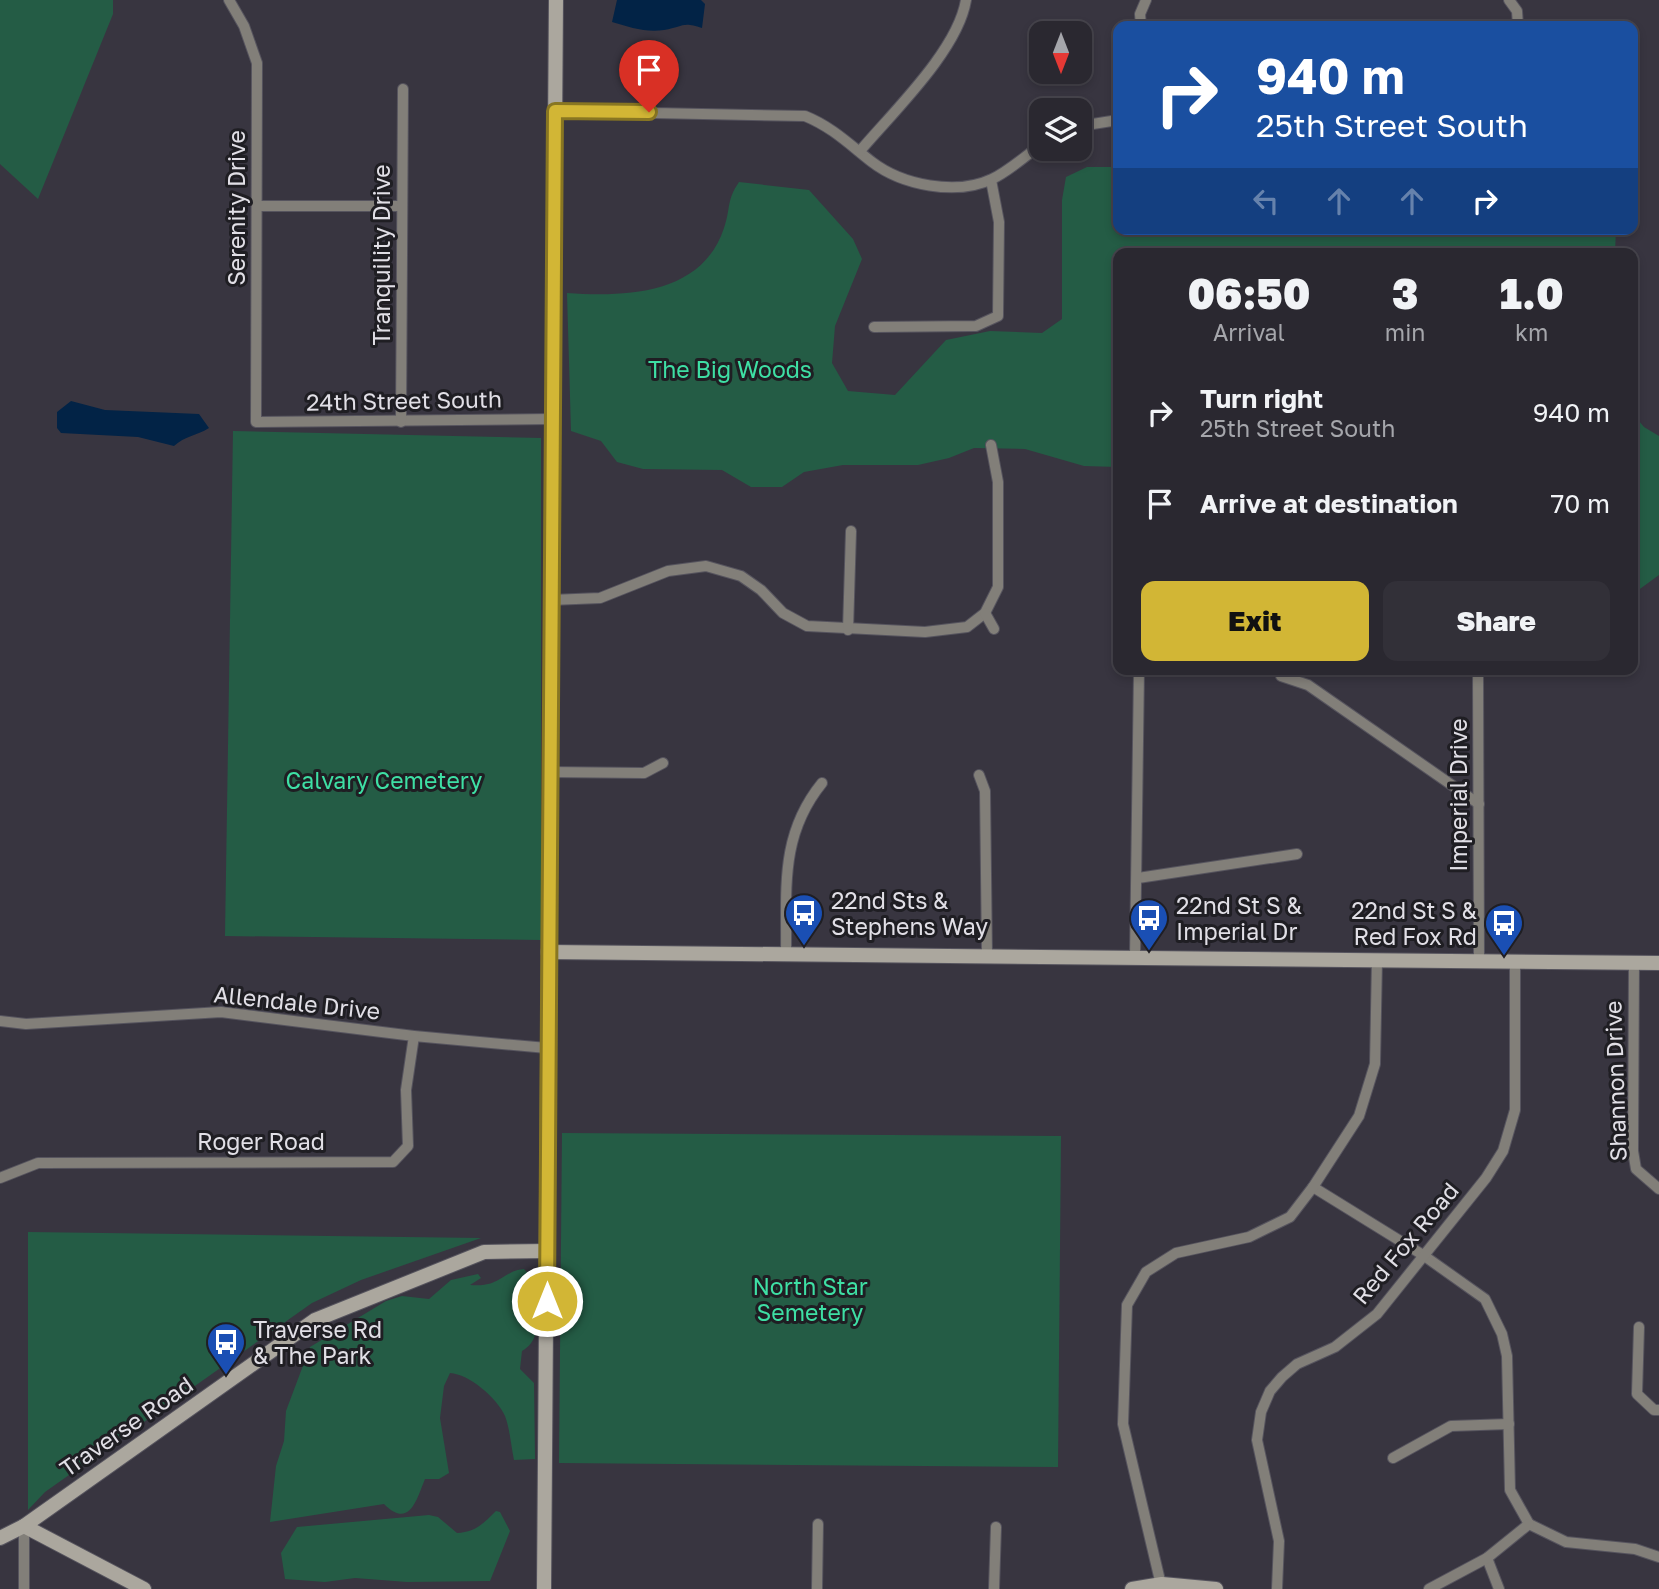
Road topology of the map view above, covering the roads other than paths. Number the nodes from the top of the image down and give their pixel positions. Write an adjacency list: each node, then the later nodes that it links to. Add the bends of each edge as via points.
1 (229, 0): 15 (street, Serenity Drive, via 257,63)
2 (556, 0): 9 (street)
3 (966, 0): 12 (street, via 948,46)
4 (1146, 0): 6 (street)
5 (1509, 0): 7 (street)
6 (1141, 21)
7 (1518, 21)
8 (403, 89): 16 (street, Tranquility Drive)
9 (555, 111): 12 (street, via 784,114 827,125); 18 (street)
10 (1113, 121): 11 (street)
11 (1092, 124)
12 (860, 151): 14 (street, via 889,172 931,186)
13 (1029, 153): 14 (street)
14 (991, 180): 17 (street, via 999,222 998,316 975,326)
15 (257, 206): 16 (street); 19 (street, Serenity Drive)
16 (401, 206): 20 (street, Tranquility Drive)
17 (874, 327)
18 (552, 419): 20 (street, 24th Street South); 23 (street)
19 (256, 422): 20 (street, 24th Street South)
20 (401, 422)
21 (991, 445): 24 (street, via 998,482 998,577)
22 (850, 531): 26 (street)
23 (551, 600): 26 (street, via 600,598 668,571 706,566 741,576 783,613 807,626); 31 (street)
24 (985, 613): 25 (street); 26 (street, via 967,627 950,631)
25 (994, 629)
26 (848, 630)
27 (1139, 675): 36 (street)
28 (1478, 675): 34 (street, Imperial Drive)
29 (1281, 676): 34 (street, via 1308,685)
30 (663, 763): 31 (street, via 644,773)
31 (550, 772): 37 (street)
32 (979, 775): 39 (street, via 985,791)
33 (822, 783): 38 (street, via 804,806 787,862)
34 (1479, 804): 42 (street, Imperial Drive)
35 (1297, 854): 36 (street)
36 (1138, 878): 40 (street)
37 (548, 952): 38 (street); 48 (street)
38 (786, 954): 39 (street)
39 (987, 956): 40 (street)
40 (1136, 957): 41 (street)
41 (1377, 960): 42 (street); 50 (street, via 1375,1064 1359,1116)
42 (1479, 961): 45 (street)
43 (1634, 962): 44 (street); 45 (street); 51 (street, Shannon Drive, via 1633,1152 1636,1169)
44 (1659, 962)
45 (1515, 963): 53 (street, Red Fox Road, via 1515,1110 1503,1151)
46 (0, 1021): 47 (street, Allendale Drive, via 26,1024 221,1012)
47 (414, 1036): 48 (street, Allendale Drive); 49 (street, Roger Road, via 406,1090 408,1146 393,1162 38,1163)
48 (547, 1048): 52 (street)
49 (0, 1178)
50 (1313, 1187): 53 (street); 65 (street, via 1290,1217 1249,1237 1176,1254 1146,1272 1127,1305 1123,1424)
51 (1659, 1189)
52 (547, 1251): 60 (street, Traverse Road, via 484,1251 315,1320); 68 (street)
53 (1423, 1255): 56 (street, via 1485,1299 1507,1356); 73 (street, Red Fox Road, via 1377,1314 1335,1347 1297,1364 1270,1391 1257,1440 1279,1541)
54 (1639, 1327): 55 (street, via 1637,1394)
55 (1659, 1410)
56 (1509, 1424): 57 (street, via 1451,1426); 59 (street, via 1510,1490)
57 (1393, 1458)
58 (818, 1524): 69 (street)
59 (1529, 1524): 63 (street, via 1566,1542 1635,1549); 64 (street)
60 (24, 1526): 62 (street, Traverse Road); 66 (street); 67 (street)
61 (996, 1527): 70 (street)
62 (0, 1538)
63 (1659, 1557)
64 (1487, 1558): 74 (street); 75 (street)
65 (1162, 1587): 71 (street); 72 (street)
66 (24, 1589)
67 (144, 1589)
68 (544, 1589)
69 (817, 1589)
70 (995, 1589)
71 (1132, 1589)
72 (1216, 1589)
73 (1278, 1589)
74 (1429, 1589)
75 (1499, 1589)

